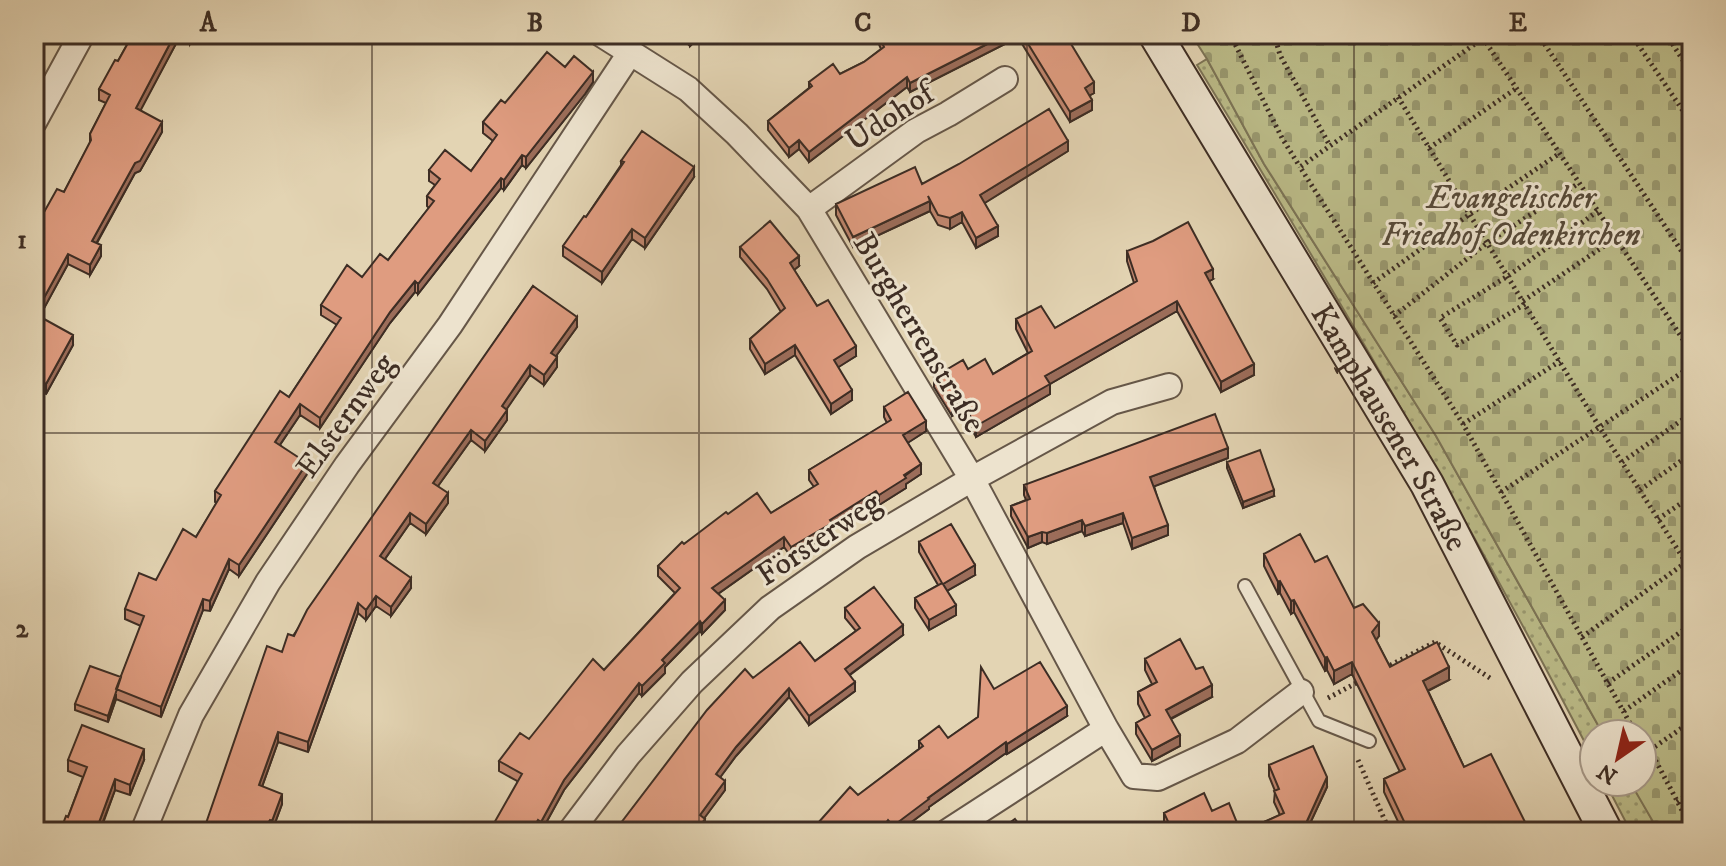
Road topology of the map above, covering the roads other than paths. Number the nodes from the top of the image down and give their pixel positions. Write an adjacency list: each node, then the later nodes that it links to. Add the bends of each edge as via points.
1 (82, 34): 6 (street)
2 (601, 34): 4 (street, Burgherrenstraße)
3 (1155, 34): 17 (main road, Kamphausener Straße, via 1427,484)
4 (630, 53): 7 (street, Burgherrenstraße, via 688,89); 14 (street, Elsternweg, via 450,325 268,582 191,715)
5 (1005, 79): 7 (street, Udohof, via 916,131)
6 (34, 122)
7 (809, 209): 9 (street, Burgherrenstraße)
8 (1169, 386): 9 (street, Försterweg, via 1112,402)
9 (972, 479): 12 (street, Burgherrenstraße); 15 (street, Försterweg, via 857,547 770,608 692,682)
10 (1245, 586): 11 (lane)
11 (1306, 700): 12 (street, Burgherrenstraße, via 1237,741 1158,778 1134,776); 13 (lane, via 1319,721)
12 (1106, 729): 16 (street)
13 (1369, 741)
14 (143, 832)
15 (570, 832)
16 (947, 832)
17 (1606, 832)

